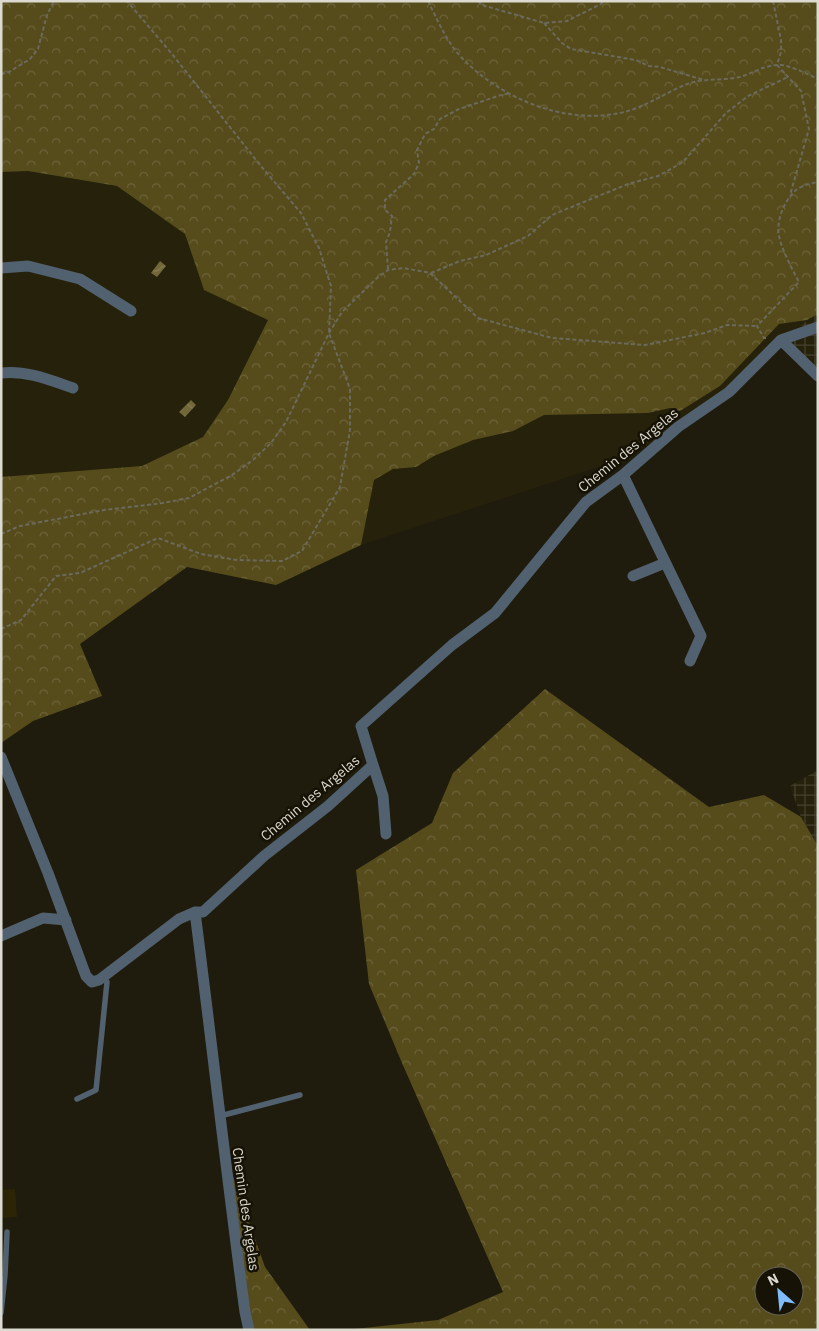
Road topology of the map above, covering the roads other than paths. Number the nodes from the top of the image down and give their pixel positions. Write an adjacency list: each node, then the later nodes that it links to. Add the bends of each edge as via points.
1 (1, 268): 2 (street, via 28,266 80,279)
2 (131, 311)
3 (818, 327): 4 (street)
4 (781, 340): 6 (street); 8 (street, Chemin des Argelas, via 729,392 678,427)
5 (1, 373): 7 (street, via 36,375)
6 (818, 376)
7 (73, 388)
8 (622, 475): 9 (street); 13 (street, Chemin des Argelas, via 586,502 495,613 452,645 361,726)
9 (665, 563): 10 (street); 11 (street, via 701,636)
10 (633, 576)
11 (690, 661)
12 (1, 757): 16 (street)
13 (373, 765): 14 (street, via 383,796); 15 (street, Chemin des Argelas, via 203,912)
14 (386, 834)
15 (195, 912): 18 (street, via 179,919); 21 (street, Chemin des Argelas)
16 (66, 920): 17 (street, via 43,918); 18 (street, via 86,976 92,982)
17 (1, 936)
18 (104, 976): 20 (lane, via 107,982 96,1090)
19 (300, 1095): 21 (lane)
20 (77, 1099)
21 (220, 1116): 24 (street, Chemin des Argelas)
22 (7, 1232): 23 (lane)
23 (1, 1313)
24 (249, 1330)

